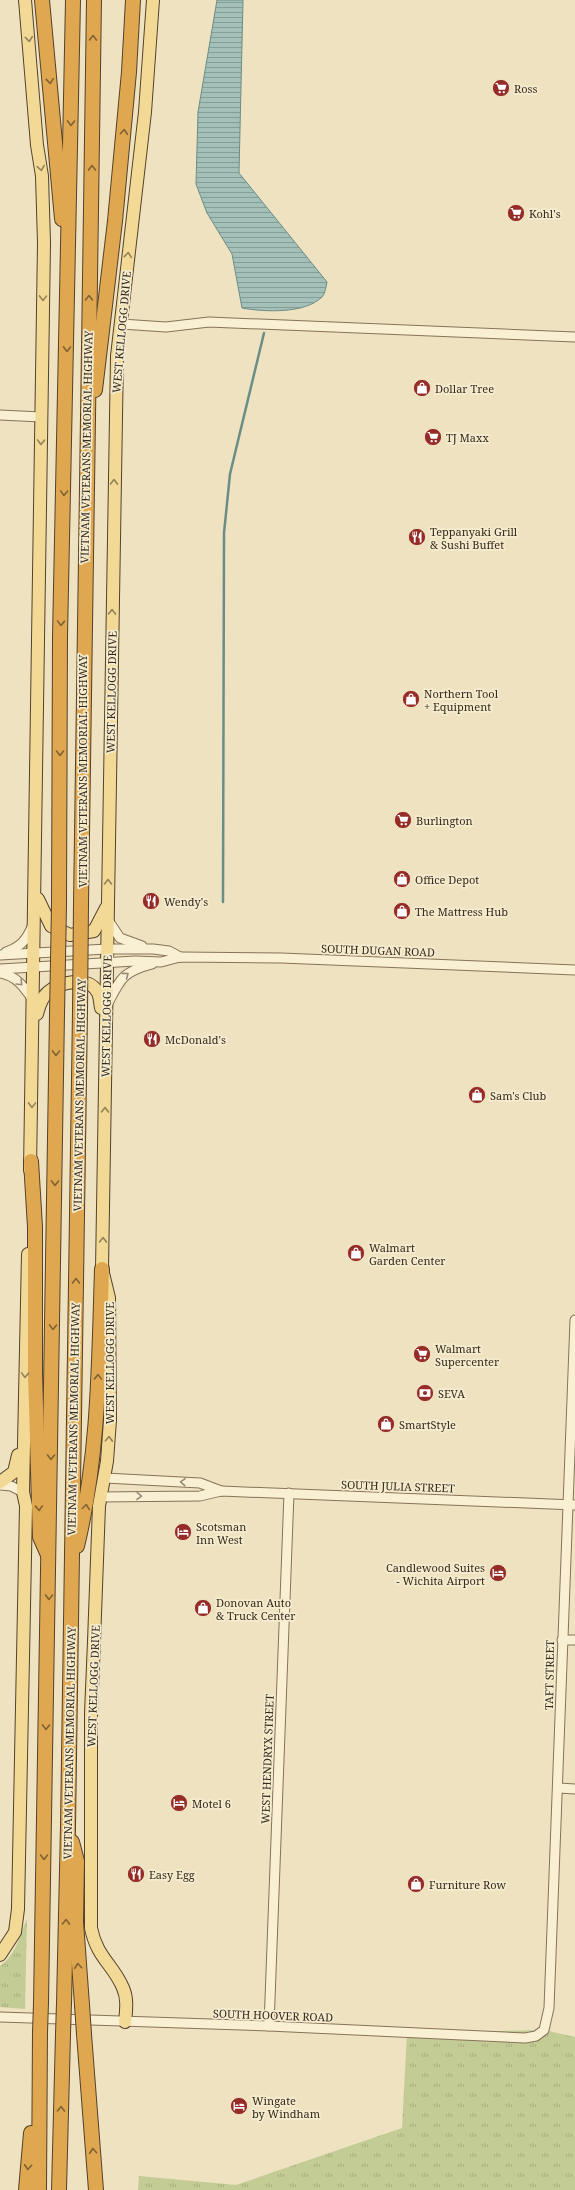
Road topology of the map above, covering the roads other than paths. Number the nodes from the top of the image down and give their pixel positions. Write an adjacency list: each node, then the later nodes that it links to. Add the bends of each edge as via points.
1 (25, 0): 13 (main road, one-way to 13, via 42,176 44,243)
2 (42, 0): 9 (highway, one-way to 9)
3 (73, 0): 9 (highway, VIETNAM VETERANS MEMORIAL HIGHWAY, one-way to 9)
4 (94, 0): 14 (highway, VIETNAM VETERANS MEMORIAL HIGHWAY, one-way to 4)
5 (134, 0): 8 (highway)
6 (140, 0): 8 (highway)
7 (153, 0): 10 (main road, WEST KELLOGG DRIVE, one-way to 7, via 145,112)
8 (129, 72): 14 (highway, one-way to 8)
9 (68, 268): 45 (highway, VIETNAM VETERANS MEMORIAL HIGHWAY, one-way to 45, bridge, via 60,637)
10 (121, 324): 11 (street, via 166,326 209,322); 16 (main road, WEST KELLOGG DRIVE, one-way to 10, via 115,444 117,356)
11 (575, 337)
12 (0, 415): 13 (street)
13 (41, 417): 15 (main road, one-way to 15)
14 (86, 477): 46 (highway, VIETNAM VETERANS MEMORIAL HIGHWAY, one-way to 14, bridge)
15 (35, 892): 16 (main road, via 51,926 70,935 94,930); 17 (main road)
16 (108, 905): 18 (main road, WEST KELLOGG DRIVE)
17 (35, 920): 21 (main road); 22 (street, via 27,939 21,945)
18 (107, 920): 19 (main road, WEST KELLOGG DRIVE); 20 (street, via 120,938)
19 (107, 949): 20 (street, SOUTH DUGAN ROAD); 21 (street, SOUTH DUGAN ROAD); 25 (main road, WEST KELLOGG DRIVE)
20 (153, 949): 23 (street, SOUTH DUGAN ROAD, via 169,951)
21 (35, 953): 22 (street, SOUTH DUGAN ROAD); 26 (main road)
22 (0, 955)
23 (180, 957): 24 (street, SOUTH DUGAN ROAD); 28 (street, SOUTH DUGAN ROAD, via 280,958)
24 (161, 962): 25 (street, SOUTH DUGAN ROAD); 31 (street, one-way to 24, via 120,979 133,969)
25 (106, 963): 26 (street, SOUTH DUGAN ROAD); 31 (main road, WEST KELLOGG DRIVE)
26 (35, 968): 27 (street, SOUTH DUGAN ROAD); 30 (main road)
27 (0, 969)
28 (575, 970)
29 (0, 973): 30 (street, one-way to 30, via 18,980)
30 (34, 1001): 32 (main road)
31 (106, 1006): 33 (main road, WEST KELLOGG DRIVE)
32 (34, 1024): 33 (main road, via 40,1002 48,992 65,982 79,982 92,986 97,991); 34 (main road, one-way to 34)
33 (106, 1037): 35 (main road, WEST KELLOGG DRIVE, one-way to 33)
34 (30, 1161): 37 (main road, one-way to 37); 45 (highway, one-way to 45, via 35,1227 35,1373 40,1537)
35 (102, 1269): 38 (main road, WEST KELLOGG DRIVE, one-way to 35, via 110,1420 110,1298); 46 (highway, one-way to 35, via 86,1503 97,1396)
36 (575, 1320): 44 (street, TAFT STREET)
37 (24, 1421): 39 (main road, via 17,1466); 41 (main road)
38 (105, 1478): 40 (street, SOUTH JULIA STREET, one-way to 38, via 200,1483); 43 (main road, WEST KELLOGG DRIVE)
39 (0, 1484): 41 (street)
40 (221, 1491): 42 (street, SOUTH JULIA STREET); 43 (street, SOUTH JULIA STREET, one-way to 40, via 200,1496)
41 (23, 1492): 52 (main road, via 26,1506 18,1910 15,1932)
42 (289, 1494): 44 (street, SOUTH JULIA STREET); 55 (street, WEST HENDRYX STREET)
43 (100, 1497): 54 (main road, WEST KELLOGG DRIVE, via 91,1714 91,1928 93,1941 100,1956 124,1989)
44 (571, 1505): 47 (street, TAFT STREET)
45 (50, 1558): 57 (highway, VIETNAM VETERANS MEMORIAL HIGHWAY, one-way to 57, bridge)
46 (71, 1572): 51 (highway, VIETNAM VETERANS MEMORIAL HIGHWAY)
47 (562, 1640): 48 (street); 49 (street, TAFT STREET)
48 (575, 1640)
49 (559, 1788): 50 (street); 56 (street, TAFT STREET, via 549,2008)
50 (575, 1789)
51 (68, 1826): 60 (highway, VIETNAM VETERANS MEMORIAL HIGHWAY, one-way to 51, bridge); 61 (highway, one-way to 51, bridge, via 76,1929 77,1861)
52 (0, 1955)
53 (0, 2017): 54 (street, SOUTH HOOVER ROAD)
54 (125, 2022): 55 (street, SOUTH HOOVER ROAD)
55 (269, 2026): 56 (street, SOUTH HOOVER ROAD, via 525,2038 536,2036)
56 (544, 2030)
57 (39, 2119): 58 (highway, one-way to 58, via 31,2134); 59 (highway, VIETNAM VETERANS MEMORIAL HIGHWAY)
58 (26, 2190)
59 (39, 2190)
60 (59, 2190)
61 (96, 2190)

